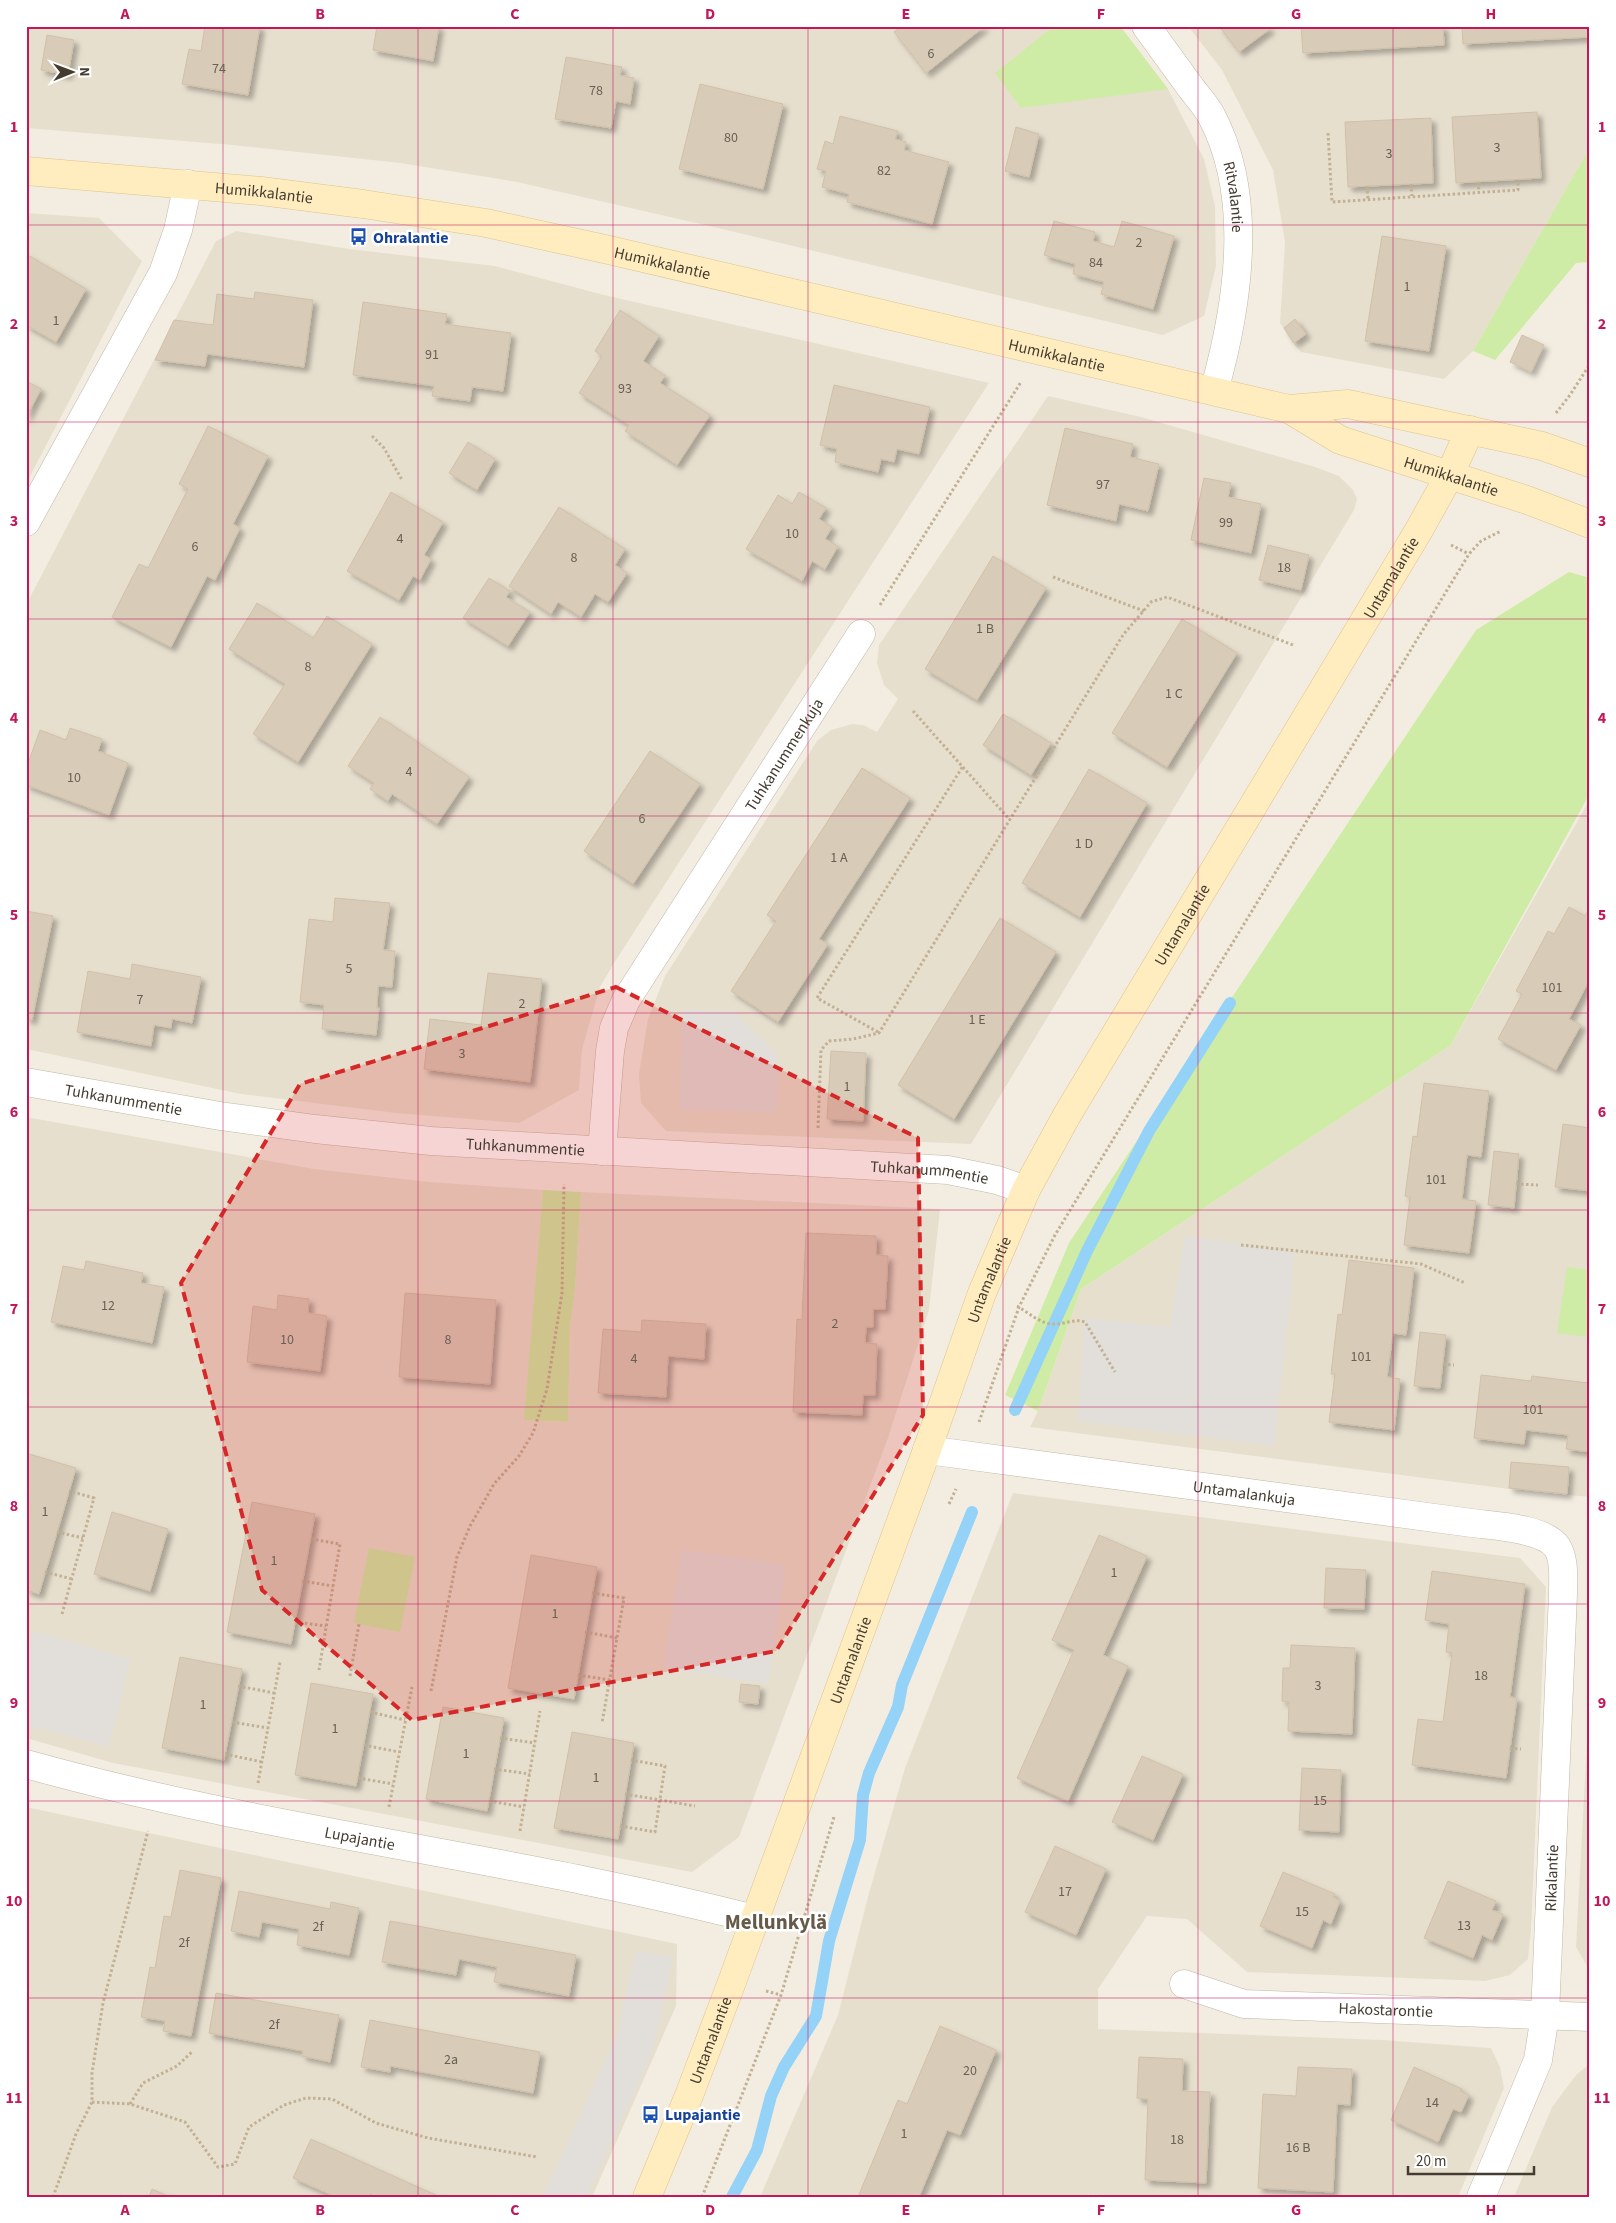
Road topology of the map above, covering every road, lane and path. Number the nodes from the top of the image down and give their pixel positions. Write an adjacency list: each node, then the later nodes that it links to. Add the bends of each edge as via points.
1 (1146, 26): 14 (street, Ritvalantie, via 1211,115 1228,155 1237,201 1237,273 1226,347)
2 (1328, 133): 11 (path, via 1332,202)
3 (26, 171): 6 (street, Humikkalantie)
4 (1518, 180): 9 (path, via 1518,190)
5 (1478, 182): 9 (path)
6 (188, 184): 14 (street, Humikkalantie, via 345,202 486,224); 22 (street, via 178,230 163,273)
7 (1411, 184): 10 (path)
8 (1367, 186): 11 (path)
9 (1479, 192): 10 (path)
10 (1412, 196): 11 (path)
11 (1368, 199)
12 (1590, 364): 16 (path)
13 (1023, 378): 27 (path)
14 (1214, 391): 15 (street, Humikkalantie)
15 (1289, 409): 17 (street, Humikkalantie, via 1348,404); 20 (street, Humikkalantie, via 1340,440)
16 (1554, 415)
17 (1470, 430): 19 (street, Humikkalantie, via 1542,446); 20 (street, Untamalantie)
18 (372, 436): 21 (path, via 384,448)
19 (1590, 462)
20 (1449, 476): 23 (street, Humikkalantie); 39 (street, Untamalantie, via 1067,1115)
21 (402, 480)
22 (26, 522)
23 (1590, 524)
24 (1510, 530): 42 (path, via 1481,541 1469,554 1055,1235)
25 (1053, 577): 26 (path)
26 (1144, 611): 28 (path, via 1151,602 1167,597); 31 (path, via 1123,635)
27 (861, 634): 35 (street, Tuhkanummenkuja, via 626,1000 614,1028 610,1051)
28 (1293, 645)
29 (913, 711): 30 (path)
30 (963, 766): 31 (path); 32 (path, via 817,998)
31 (1010, 820): 32 (path)
32 (879, 1033): 36 (path, via 853,1040 829,1041 821,1050)
33 (26, 1082): 34 (street, Tuhkanummentie, via 315,1129 431,1141)
34 (567, 1149): 35 (street, Tuhkanummentie); 73 (path, via 562,1293 547,1389 533,1433 519,1456 494,1484 457,1557)
35 (602, 1151): 36 (street, Tuhkanummentie)
36 (816, 1164): 39 (street, Tuhkanummentie, via 948,1170)
37 (1516, 1184): 38 (path)
38 (1538, 1185)
39 (1026, 1190): 47 (street, Untamalantie, via 982,1293)
40 (1241, 1245): 41 (path, via 1421,1264)
41 (1465, 1282)
42 (1019, 1307): 45 (path, via 1035,1319 1054,1324 1085,1322); 46 (path)
43 (1443, 1364): 44 (path)
44 (1454, 1366)
45 (1115, 1372)
46 (982, 1414)
47 (927, 1450): 54 (street, Untamalankuja, via 1531,1532 1547,1538); 104 (street, Untamalantie)
48 (958, 1484): 50 (path)
49 (69, 1490): 52 (path, via 94,1498)
50 (947, 1507)
51 (57, 1532): 52 (path)
52 (83, 1538): 56 (path)
53 (311, 1539): 58 (path, via 340,1544)
54 (1557, 1547): 106 (street, Rikalantie, via 1563,1568)
55 (45, 1572): 56 (path)
56 (72, 1579): 60 (path)
57 (302, 1581): 58 (path)
58 (333, 1586): 63 (path)
59 (592, 1593): 65 (path, via 624,1598)
60 (62, 1614)
61 (295, 1622): 63 (path)
62 (359, 1624): 69 (path)
63 (326, 1626): 67 (path)
64 (585, 1632): 65 (path)
65 (617, 1638): 70 (path)
66 (280, 1662): 74 (path)
67 (319, 1670)
68 (578, 1675): 70 (path)
69 (350, 1676)
70 (610, 1680): 79 (path)
71 (238, 1686): 74 (path)
72 (412, 1687): 77 (path)
73 (431, 1691)
74 (274, 1693): 80 (path)
75 (540, 1711): 82 (path)
76 (370, 1712): 77 (path)
77 (405, 1720): 84 (path)
78 (232, 1722): 80 (path)
79 (602, 1723)
80 (268, 1728): 87 (path)
81 (500, 1738): 82 (path)
82 (535, 1744): 90 (path)
83 (364, 1745): 84 (path)
84 (399, 1752): 92 (path)
85 (225, 1754): 87 (path)
86 (631, 1760): 94 (path, via 665,1766)
87 (262, 1762): 99 (path)
88 (26, 1764): 99 (street, Lupajantie, via 94,1783)
89 (494, 1769): 90 (path)
90 (530, 1774): 97 (path)
91 (358, 1778): 92 (path)
92 (393, 1784): 102 (path)
93 (626, 1794): 94 (path)
94 (660, 1800): 96 (path); 101 (path, via 655,1832)
95 (489, 1801): 97 (path)
96 (695, 1806)
97 (524, 1807): 103 (path)
98 (836, 1810): 114 (path, via 781,1995)
99 (252, 1818): 102 (street, Lupajantie)
100 (150, 1823): 109 (path, via 103,2003 92,2073)
101 (620, 1826)
102 (382, 1842): 103 (street, Lupajantie)
103 (514, 1867): 104 (street, Lupajantie, via 621,1887)
104 (754, 1919): 113 (street, Untamalantie, via 690,2093)
105 (1184, 1984): 106 (street, Hakostarontie, via 1244,2004)
106 (1545, 2015): 107 (street, Hakostarontie); 115 (street, Rikalantie, via 1538,2060)
107 (1590, 2017)
108 (193, 2051): 110 (path, via 178,2066 143,2083)
109 (92, 2102): 110 (path); 112 (path, via 76,2134)
110 (130, 2104): 111 (path, via 186,2122 218,2166 235,2164 249,2127 284,2105 306,2098 332,2099 376,2122 428,2138)
111 (537, 2157)
112 (53, 2197)
113 (647, 2197)
114 (702, 2197)
115 (1481, 2197)

